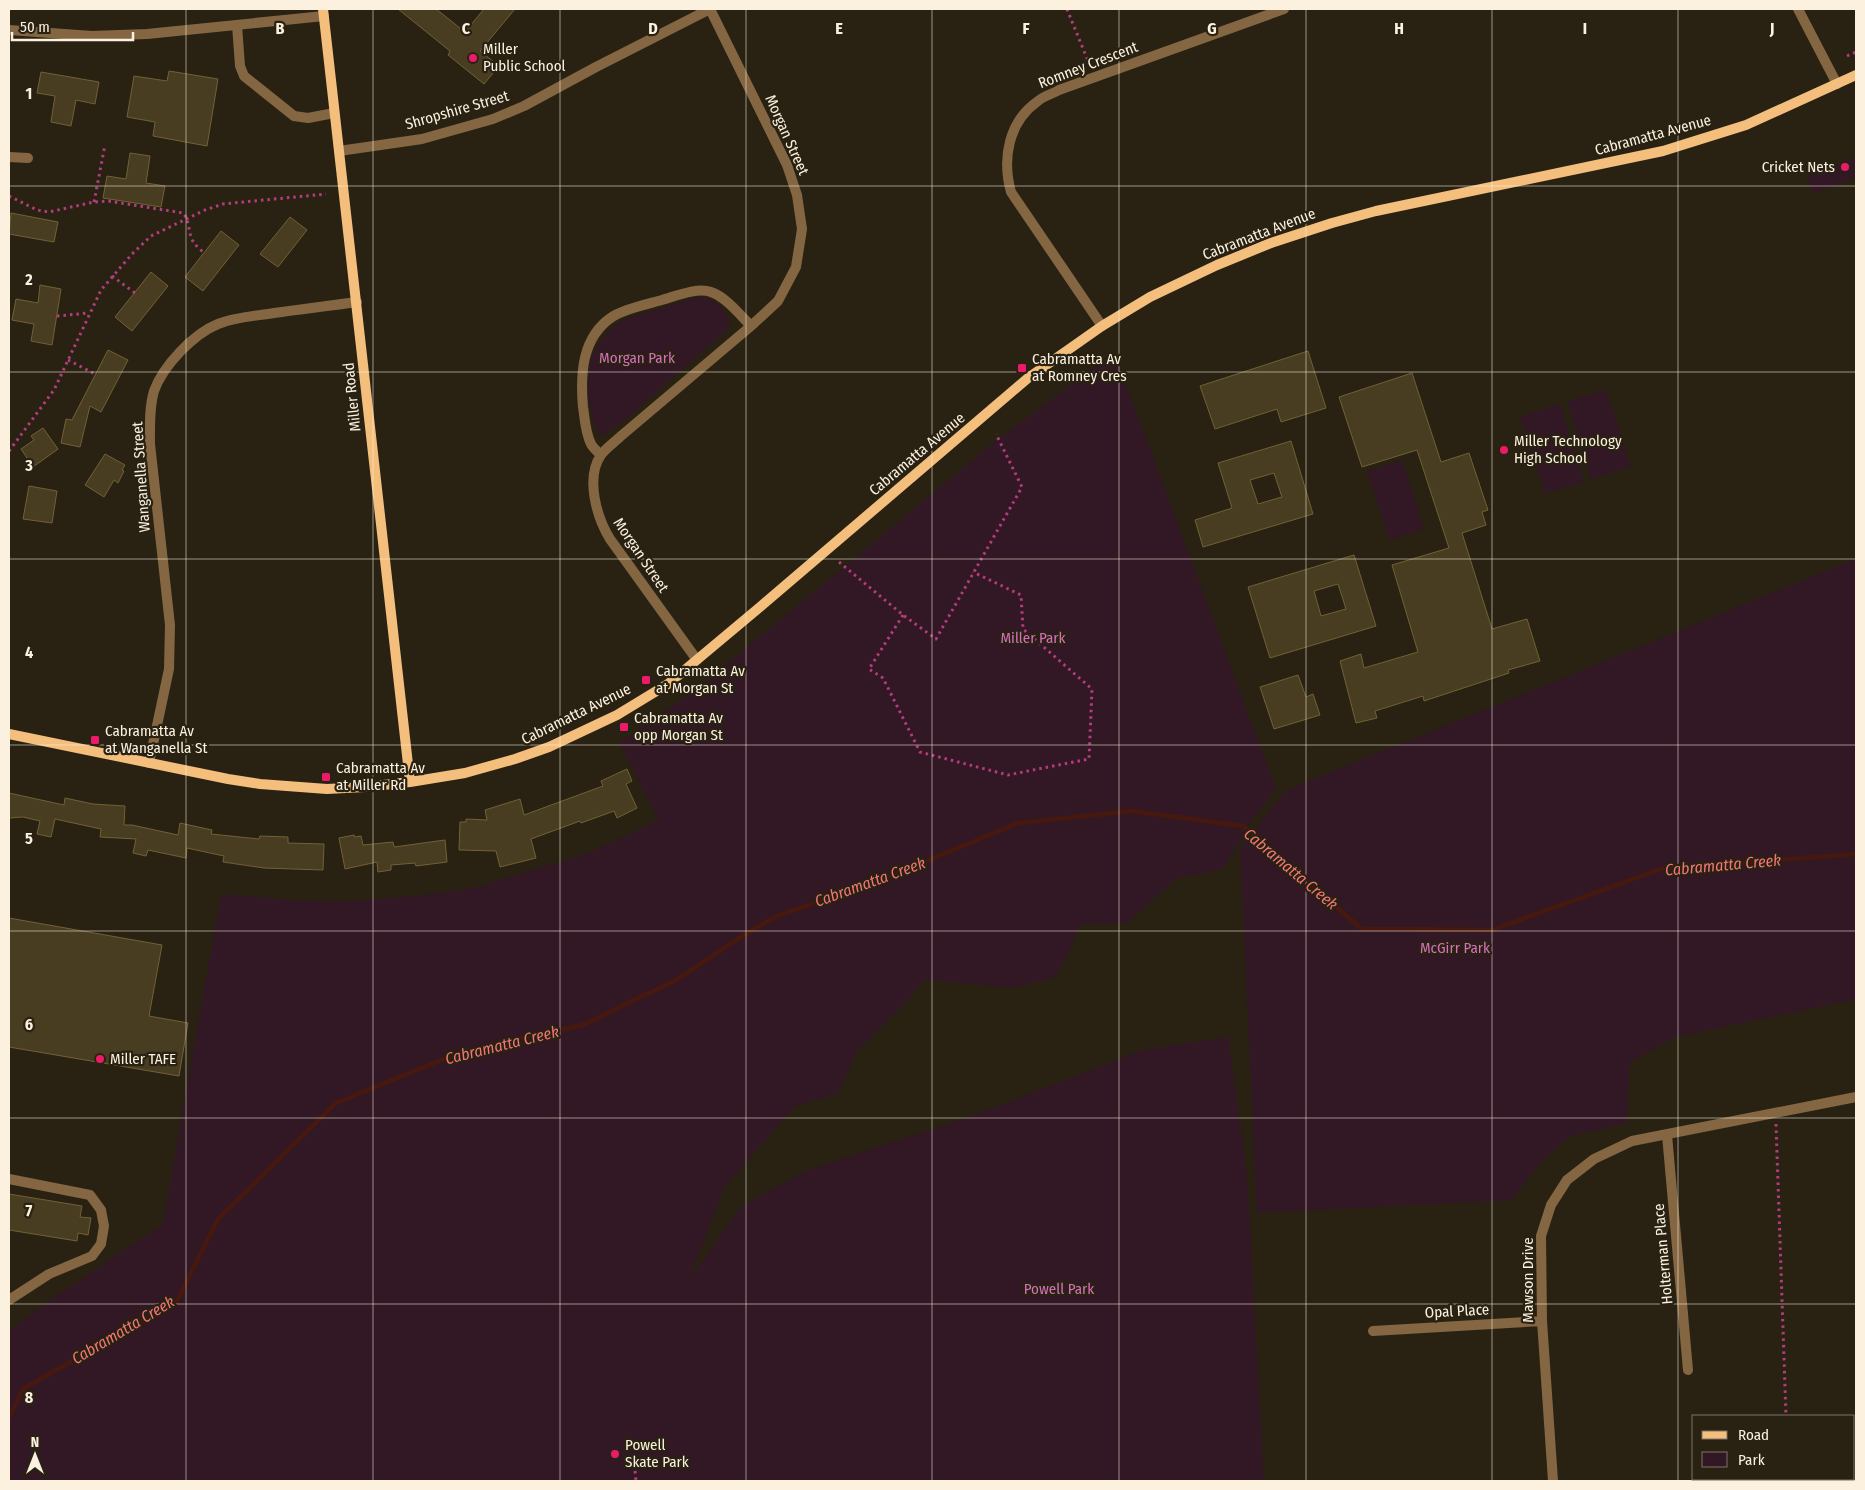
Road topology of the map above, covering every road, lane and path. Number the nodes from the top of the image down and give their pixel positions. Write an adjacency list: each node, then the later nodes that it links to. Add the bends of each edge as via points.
1 (710, 9): 15 (street, Shropshire Street, via 493,119 422,139); 28 (street, Morgan Street, via 787,165 797,195 802,229 796,267 788,284 778,301)
2 (1067, 9): 11 (path)
3 (1284, 9): 11 (street, Romney Crescent)
4 (1798, 9): 12 (street)
5 (323, 13): 6 (street); 13 (street, Miller Road)
6 (238, 25): 7 (street, via 92,36); 13 (street, via 240,66 244,76 294,116 308,118)
7 (9, 30)
8 (1856, 52): 9 (path)
9 (1847, 56)
10 (1856, 75): 12 (street, Cabramatta Avenue)
11 (1095, 77): 29 (street, Romney Crescent, via 1039,100 1027,109 1009,142 1007,176 1011,192)
12 (1837, 84): 29 (street, Cabramatta Avenue, via 1746,125 1662,151 1376,211 1271,243 1150,297)
13 (334, 113): 15 (street, Miller Road)
14 (105, 145): 20 (path)
15 (339, 151): 25 (street, Miller Road)
16 (9, 157): 17 (street)
17 (28, 158)
18 (326, 194): 21 (path, via 223,204)
19 (9, 196): 20 (path, via 48,212)
20 (94, 202): 21 (path, via 108,201 183,213)
21 (187, 218): 22 (path, via 192,239); 23 (path, via 152,236)
22 (204, 253)
23 (112, 276): 24 (path); 26 (path)
24 (134, 293)
25 (357, 302): 40 (street, Wanganella Street, via 246,317 218,324 197,335 177,355 154,392 150,444 170,625 169,670); 41 (street, Miller Road)
26 (90, 313): 27 (path); 30 (path)
27 (57, 316)
28 (751, 326): 34 (street, Morgan Street); 34 (street, via 724,300 709,291 676,296 613,317 599,329 582,364 581,387 586,427 591,444)
29 (1102, 326): 38 (street, Cabramatta Avenue, via 1028,378)
30 (68, 360): 31 (path); 33 (path, via 54,390)
31 (95, 374)
32 (996, 434): 36 (path, via 1022,487)
33 (9, 451)
34 (601, 456): 38 (street, Morgan Street, via 596,467 594,494 602,526)
35 (839, 562): 37 (path)
36 (973, 572): 37 (path, via 936,639); 37 (path, via 1021,595 1023,630 1092,689 1089,759 1008,775 920,752 883,678 869,670)
37 (903, 615)
38 (697, 660): 41 (street, Cabramatta Avenue, via 668,684 617,715 549,747 473,771)
39 (9, 734): 40 (street, Cabramatta Avenue)
40 (149, 763): 41 (street, Cabramatta Avenue, via 252,783 292,787 327,789)
41 (410, 782)
42 (1856, 1098): 43 (street, Mawson Drive)
43 (1775, 1114): 44 (street, Mawson Drive); 50 (path)
44 (1667, 1135): 47 (street, Mawson Drive, via 1632,1141 1594,1159 1567,1180 1551,1205 1541,1236); 49 (street, Holterman Place)
45 (9, 1179): 46 (street, via 90,1195 102,1210 104,1226 102,1244 92,1256 48,1274)
46 (9, 1300)
47 (1542, 1321): 48 (street, Opal Place); 53 (street, Mawson Drive)
48 (1373, 1331)
49 (1688, 1370)
50 (1786, 1415)
51 (636, 1471): 52 (path)
52 (636, 1481)
53 (1553, 1481)

